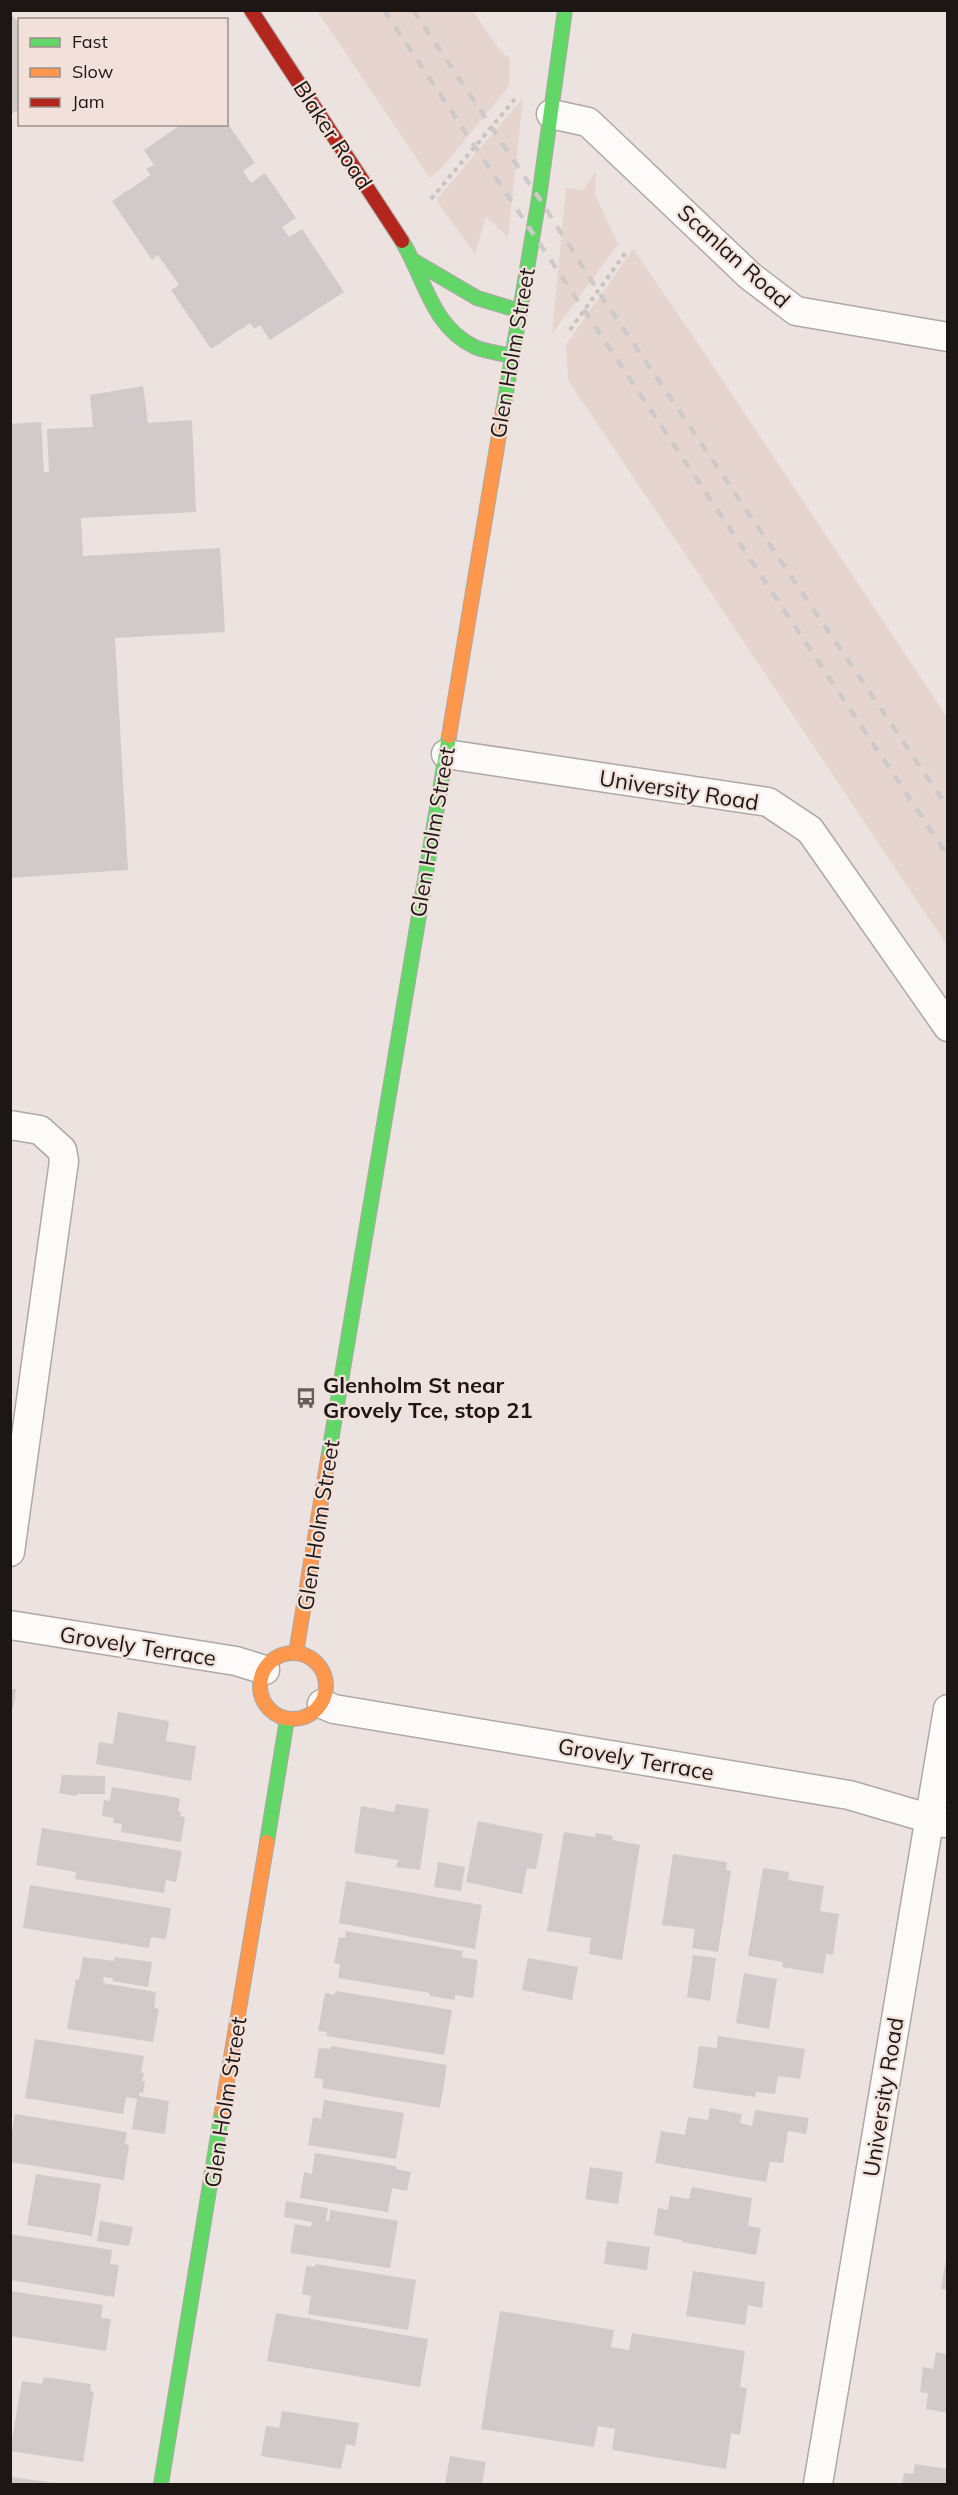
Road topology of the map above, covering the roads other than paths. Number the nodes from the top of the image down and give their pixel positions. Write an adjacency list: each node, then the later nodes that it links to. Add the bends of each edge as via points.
1 (251, 10): 4 (street, Blaker Road)
2 (565, 10): 3 (street, Glen Holm Street)
3 (551, 114): 5 (street, Glen Holm Street); 6 (street, Scanlan Road, via 588,122 750,276 796,311)
4 (414, 261): 5 (street, Blaker Road, via 478,301); 7 (street, Blaker Road, via 435,312 449,330 476,348)
5 (520, 311): 7 (street, Glen Holm Street)
6 (948, 336)
7 (512, 356): 8 (street, Glen Holm Street)
8 (446, 754): 9 (street, University Road, via 768,802 810,830); 13 (street, Glen Holm Street)
9 (948, 1027)
10 (10, 1125): 11 (street, via 40,1130 62,1150 64,1161)
11 (10, 1552)
12 (10, 1625): 14 (street, Grovely Terrace, via 236,1661)
13 (296, 1653): 14 (street, via 275,1658); 15 (street, via 306,1655 322,1669 327,1689)
14 (265, 1670): 17 (street, via 260,1686 262,1698 276,1715)
15 (321, 1704): 17 (street, via 310,1715); 18 (street, Grovely Terrace, via 849,1795)
16 (948, 1709): 18 (street, University Road)
17 (287, 1719): 19 (street, Glen Holm Street)
18 (938, 1821): 20 (street, University Road)
19 (161, 2484)
20 (818, 2484)

